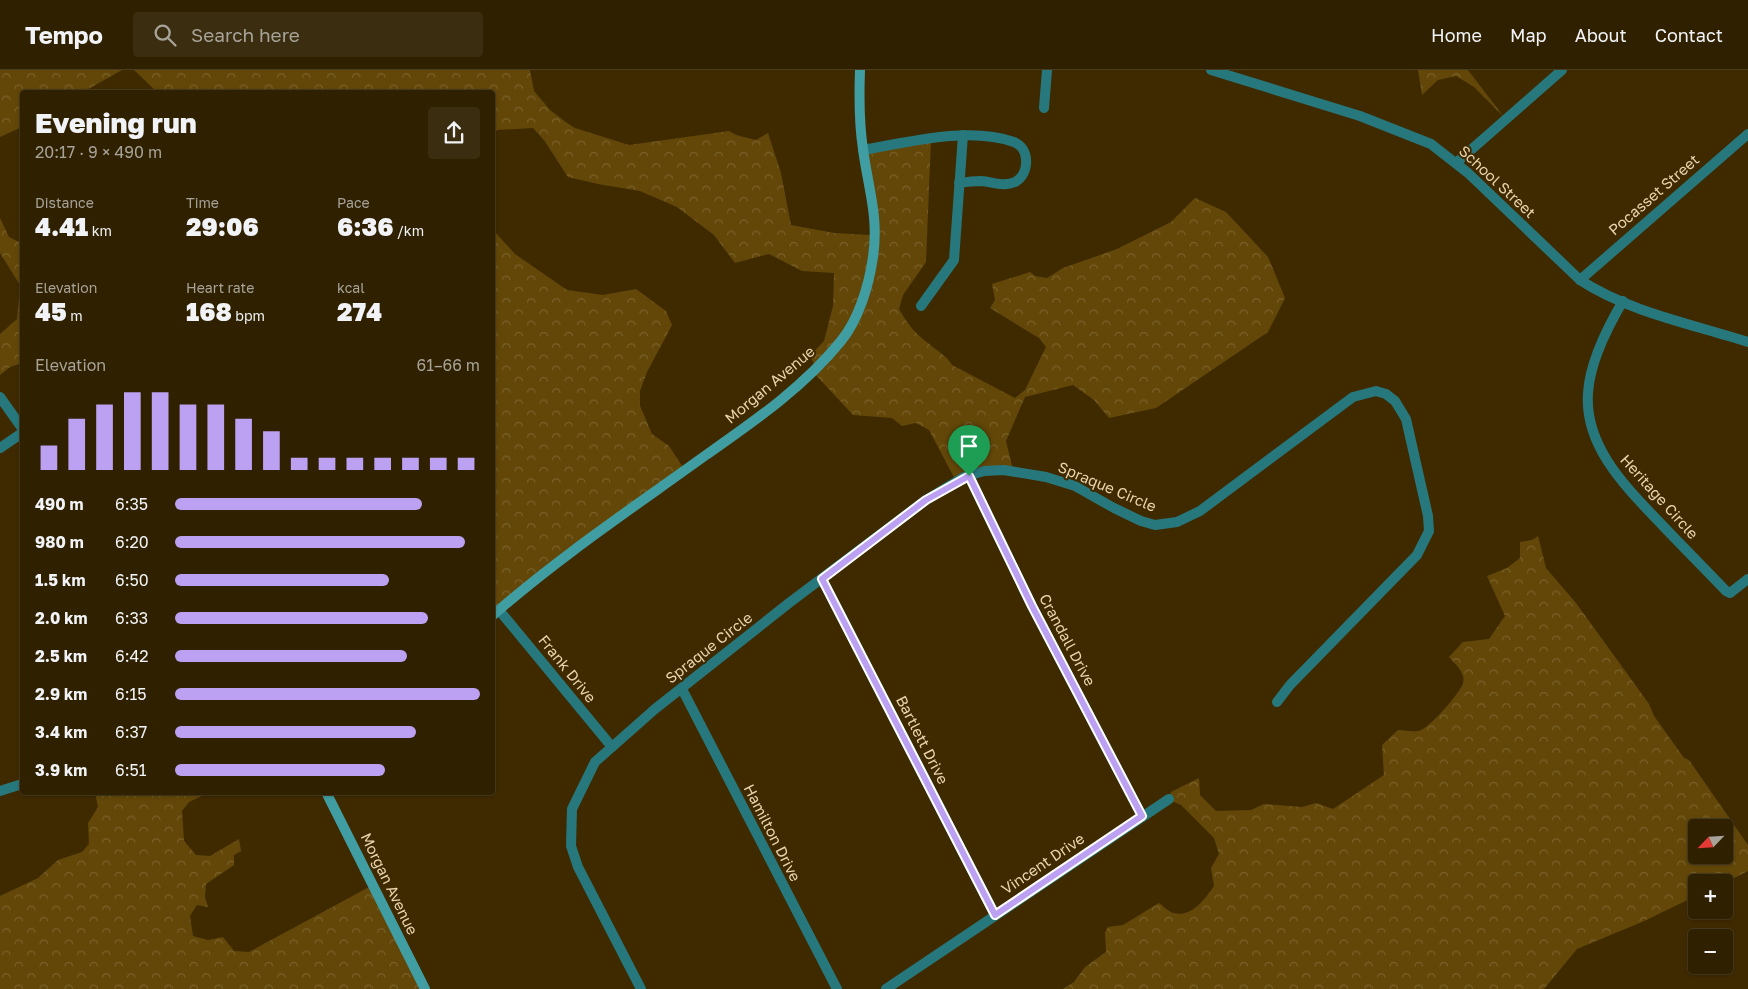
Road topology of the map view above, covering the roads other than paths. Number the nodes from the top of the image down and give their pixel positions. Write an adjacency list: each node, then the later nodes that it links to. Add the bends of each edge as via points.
1 (860, 70): 8 (street, Morgan Avenue)
2 (1048, 70): 5 (street)
3 (1211, 70): 9 (street, School Street, via 1360,116 1421,139)
4 (1562, 70): 9 (street)
5 (1044, 108)
6 (1748, 134): 11 (street, Pocasset Street)
7 (963, 136): 8 (street); 10 (street); 10 (street, via 985,136 1015,142 1027,160 1022,176 1012,184)
8 (863, 150): 22 (street, Morgan Avenue, via 874,209 873,256 862,300 842,340 795,388 750,424 592,537)
9 (1456, 163): 11 (street, School Street)
10 (959, 182): 13 (street, via 954,260)
11 (1580, 280): 12 (street, School Street, via 1608,297)
12 (1623, 301): 14 (street, School Street); 21 (street, Heritage Circle, via 1602,342 1588,393 1595,435 1612,468 1633,494 1726,591 1734,591)
13 (921, 306)
14 (1748, 342)
15 (0, 397): 16 (street)
16 (20, 425)
17 (20, 434): 18 (street)
18 (0, 448)
19 (969, 476): 20 (street, Spraque Circle, via 926,500); 24 (street, Spraque Circle, via 984,471 1025,472 1070,484 1141,521 1155,524 1177,522 1200,511 1353,396 1376,391 1386,394 1401,410 1411,435 1429,531 1418,554 1290,684); 30 (street, Crandall Drive, via 1032,606)
20 (822, 579): 23 (street, Spraque Circle); 31 (street, Bartlett Drive)
21 (1748, 579)
22 (496, 613): 25 (street, Frank Drive)
23 (682, 689): 25 (street, Spraque Circle); 34 (street, Hamilton Drive)
24 (1277, 702)
25 (612, 747): 33 (street, Spraque Circle, via 595,762 577,794 572,809 571,846 578,868)
26 (20, 785): 27 (street)
27 (0, 791)
28 (328, 795): 32 (street, Morgan Avenue)
29 (1169, 799): 30 (street, Vincent Drive)
30 (1142, 816): 31 (street, Vincent Drive)
31 (995, 915): 35 (street, Vincent Drive)
32 (425, 989)
33 (641, 989)
34 (836, 989)
35 (886, 989)

